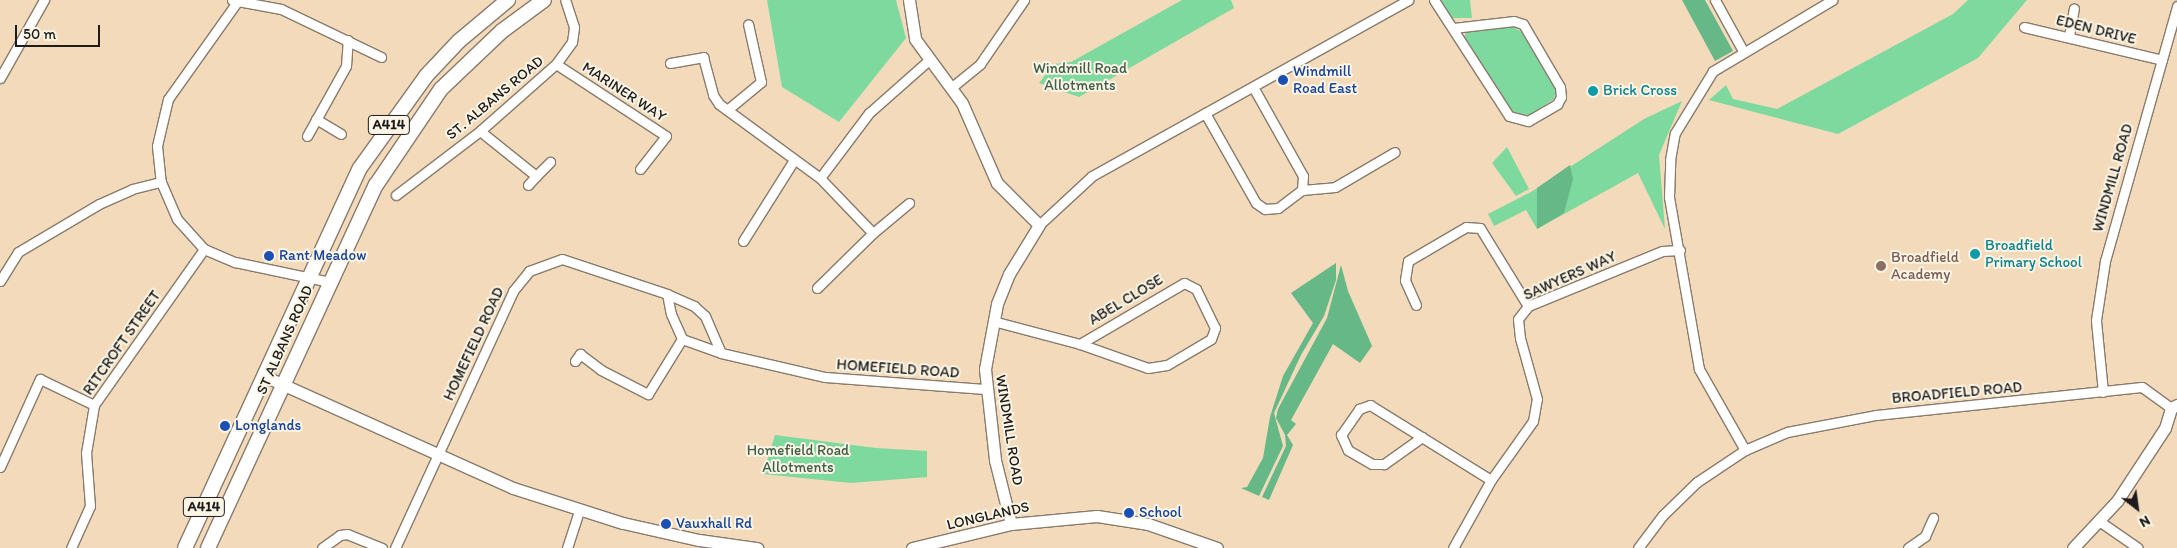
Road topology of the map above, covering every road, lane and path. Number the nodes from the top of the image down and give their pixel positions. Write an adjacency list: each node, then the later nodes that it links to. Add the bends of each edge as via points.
1 (44, 0): 25 (street)
2 (508, 0): 50 (main road, ST ALBANS ROAD / A414, via 452,48 391,122 360,168)
3 (544, 0): 52 (main road, ST ALBANS ROAD / A414, via 502,31 441,89 376,185)
4 (565, 0): 24 (street, ST. ALBANS ROAD, via 574,27 572,42)
5 (909, 0): 21 (street, via 916,39)
6 (1024, 0): 27 (street, via 980,64)
7 (1408, 0): 26 (street, WINDMILL ROAD)
8 (1434, 0): 15 (street)
9 (1716, 0): 19 (street)
10 (1832, 0): 19 (street)
11 (234, 1): 18 (street, via 281,9); 40 (street, via 168,99 157,146)
12 (2177, 6): 22 (street, WINDMILL ROAD)
13 (2074, 8): 17 (street)
14 (748, 24): 28 (street, via 761,82)
15 (1453, 28): 15 (street, via 1509,116 1528,121 1557,104 1560,87 1523,24 1514,20)
16 (2024, 28): 17 (street, EDEN DRIVE)
17 (2069, 36): 22 (street, EDEN DRIVE)
18 (348, 40): 20 (street); 30 (street, via 346,66)
19 (1743, 51): 49 (street, via 1713,71 1675,133 1669,197)
20 (381, 57)
21 (930, 59): 27 (street); 39 (street, via 869,113)
22 (2162, 60): 65 (street, WINDMILL ROAD, via 2105,261 2096,320)
23 (670, 63): 28 (street, via 703,57 713,95)
24 (556, 64): 31 (street, ST. ALBANS ROAD); 37 (street, MARINER WAY, via 666,136)
25 (0, 78)
26 (1253, 86): 29 (street, WINDMILL ROAD); 42 (street, via 1303,176)
27 (952, 87): 45 (street, via 997,183)
28 (727, 110): 35 (street)
29 (1205, 113): 42 (street, via 1256,203 1265,209 1278,208); 45 (street, WINDMILL ROAD, via 1092,176)
30 (316, 119): 32 (street); 33 (street)
31 (480, 131): 38 (street); 43 (street, ST. ALBANS ROAD)
32 (341, 134)
33 (307, 136)
34 (1395, 152): 42 (street, via 1335,187)
35 (794, 160): 39 (street); 47 (street)
36 (550, 162): 38 (street)
37 (640, 168)
38 (536, 176): 41 (street)
39 (820, 178): 46 (street)
40 (161, 182): 48 (street, via 177,219); 51 (street, via 132,189 98,204 18,252)
41 (528, 185)
42 (1302, 190)
43 (396, 195)
44 (909, 203): 46 (street)
45 (1039, 225): 57 (street, WINDMILL ROAD, via 1008,274)
46 (873, 233): 53 (street)
47 (743, 241)
48 (204, 249): 50 (street, via 235,262); 66 (street, RITCROFT STREET)
49 (1680, 250): 56 (street, SAWYERS WAY, via 1662,251); 69 (street, via 1699,369)
50 (308, 278): 52 (street); 62 (main road, ST ALBANS ROAD / A414)
51 (0, 281)
52 (330, 282): 63 (main road, ST ALBANS ROAD / A414)
53 (817, 288)
54 (667, 294): 58 (street); 60 (street, HOMEFIELD ROAD, via 694,306 705,316); 70 (street, HOMEFIELD ROAD, via 562,258 529,271 513,291)
55 (1416, 305): 56 (street, via 1405,280 1408,261 1466,227 1480,228)
56 (1528, 306): 72 (street, SAWYERS WAY, via 1518,319 1537,399 1533,420)
57 (992, 321): 59 (street, ABEL CLOSE); 64 (street, WINDMILL ROAD)
58 (682, 339): 60 (street, HOMEFIELD ROAD); 61 (street, via 648,394 601,370 580,354)
59 (1080, 344): 59 (street, ABEL CLOSE, via 1148,368 1158,368 1211,339 1216,328 1196,289 1184,283)
60 (721, 353): 64 (street, HOMEFIELD ROAD, via 824,377)
61 (575, 361)
62 (264, 376): 63 (street); 78 (main road, ST ALBANS ROAD / A414)
63 (283, 385): 70 (street); 79 (main road, ST ALBANS ROAD / A414)
64 (985, 389): 76 (street, WINDMILL ROAD, via 995,460)
65 (2103, 392): 67 (street, BROADFIELD ROAD, via 2142,387); 69 (street, BROADFIELD ROAD, via 1876,414 1787,432)
66 (94, 405): 71 (street, via 40,379); 77 (street, RITCROFT STREET, via 86,453 90,506)
67 (2174, 406): 75 (street, via 2165,428)
68 (1422, 437): 68 (street, via 1370,405 1359,409 1341,434 1348,450 1372,464 1384,464); 72 (street)
69 (1745, 450): 88 (street, BROADFIELD ROAD, via 1697,482 1662,516)
70 (435, 456): 73 (street); 82 (street, HOMEFIELD ROAD)
71 (0, 467)
72 (1491, 480): 87 (street, SAWYERS WAY)
73 (579, 511): 83 (street); 84 (street, via 699,540)
74 (1933, 518): 89 (street, via 1925,536)
75 (2100, 521): 90 (street); 91 (street)
76 (1011, 524): 85 (street, LONGLANDS); 86 (street, LONGLANDS, via 1062,517 1129,520)
77 (71, 548)
78 (185, 548)
79 (208, 548)
80 (322, 548): 81 (street, via 340,535 347,534)
81 (382, 548)
82 (395, 548)
83 (566, 548)
84 (757, 548)
85 (912, 548)
86 (1217, 548)
87 (1452, 548)
88 (1638, 548)
89 (1908, 548)
90 (2073, 548)
91 (2138, 548)

